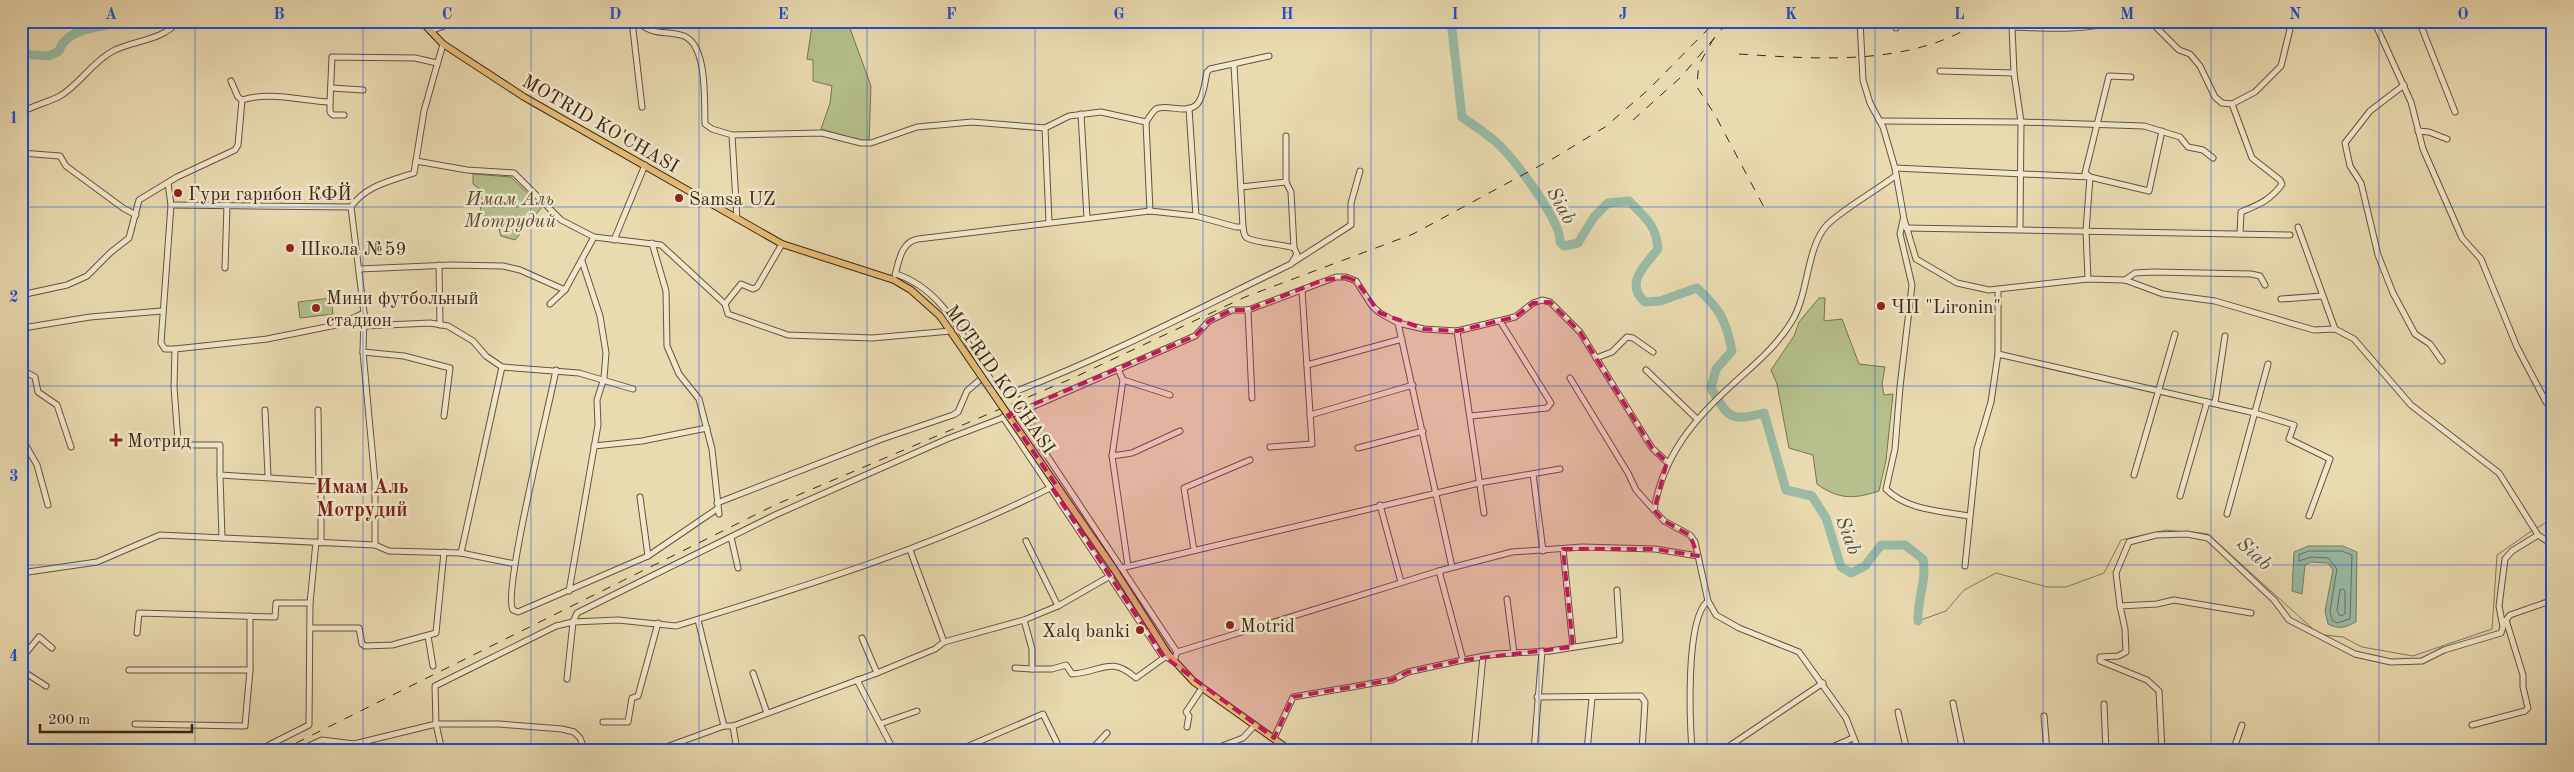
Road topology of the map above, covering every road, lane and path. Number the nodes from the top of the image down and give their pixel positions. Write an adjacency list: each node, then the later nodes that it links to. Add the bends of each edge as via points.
1 (178, 21): 38 (street, via 167,32 113,51 59,96 30,106)
2 (422, 21): 19 (main road, MOTRID KO'CHASI)
3 (438, 21): 17 (street)
4 (458, 21): 17 (street)
5 (632, 21): 35 (street)
6 (636, 21): 48 (street, via 658,34 688,38 702,61 705,124)
7 (1860, 21): 41 (street, via 1863,80)
8 (1896, 21): 18 (street)
9 (2007, 21): 16 (street)
10 (2117, 21): 16 (street, via 2080,27)
11 (2150, 21): 34 (street, via 2179,50 2190,54 2200,66 2215,97 2222,103)
12 (2292, 21): 34 (street, via 2281,66 2255,92)
13 (2374, 21): 29 (street)
14 (2418, 21): 37 (street)
15 (2544, 21): 21 (street, via 2549,26)
16 (2013, 27): 26 (street)
17 (439, 28): 19 (street)
18 (1896, 28)
19 (430, 31): 20 (main road, MOTRID KO'CHASI)
20 (443, 44): 23 (street); 54 (main road, MOTRID KO'CHASI, via 524,97)
21 (2553, 49)
22 (1269, 56): 24 (street)
23 (438, 63): 30 (street, via 415,58 332,57); 53 (street, via 424,111)
24 (1234, 65): 36 (street, via 1207,72 1199,102); 62 (street)
25 (1940, 71): 26 (street)
26 (2014, 73): 43 (street)
27 (2130, 77): 44 (street, via 2109,76)
28 (231, 81): 32 (street)
29 (2404, 85): 47 (street); 121 (street, via 2370,111 2345,143 2346,154 2361,183 2378,255 2393,294 2415,334 2430,344)
30 (331, 88): 31 (street); 33 (street)
31 (363, 90)
32 (242, 100): 33 (street, via 289,98); 61 (street, via 236,150)
33 (330, 102): 40 (street, via 333,115)
34 (2232, 104): 78 (street, via 2252,158 2282,184 2275,194 2256,208 2242,212)
35 (642, 107)
36 (1189, 108): 42 (street, via 1159,108); 68 (street)
37 (2455, 112)
38 (21, 113)
39 (1081, 114): 42 (street, via 1101,112); 45 (street); 69 (street)
40 (344, 115)
41 (1880, 121): 43 (street); 55 (street)
42 (1146, 122): 66 (street)
43 (2021, 122): 44 (street); 57 (street)
44 (2096, 125): 46 (street, via 2144,126); 59 (street, via 2085,173)
45 (1045, 128): 48 (street, via 972,122 917,128 871,143 822,133); 72 (street)
46 (2162, 131): 52 (street); 59 (street, via 2149,191)
47 (2418, 131): 50 (street); 138 (street, via 2462,238 2481,259 2521,355 2546,402)
48 (732, 135): 71 (street)
49 (1286, 136): 60 (street)
50 (2447, 139)
51 (21, 153): 67 (street, via 60,156 66,166)
52 (2213, 158)
53 (416, 161): 65 (street, via 414,173 366,191); 80 (street, via 467,170 514,173 561,220)
54 (645, 165): 71 (main road, MOTRID KO'CHASI); 81 (street)
55 (1895, 168): 57 (street); 58 (street)
56 (1360, 170): 86 (street, via 1351,203 1351,225)
57 (2021, 174): 59 (street); 76 (street)
58 (1895, 176): 70 (street); 149 (street, via 1828,224 1819,237 1793,320 1775,346)
59 (2090, 177): 77 (street)
60 (1286, 182): 62 (street); 84 (street, via 1291,192)
61 (168, 183): 63 (street); 67 (street, via 140,200)
62 (1241, 187): 73 (street)
63 (171, 205): 64 (street); 103 (street)
64 (227, 206): 65 (street); 88 (street)
65 (351, 207): 89 (street)
66 (1150, 211): 68 (street); 69 (street)
67 (136, 215): 97 (street, via 129,238 87,276)
68 (1196, 216): 73 (street)
69 (1087, 218): 72 (street)
70 (1904, 218): 75 (street); 178 (street, via 1900,234 1912,285 1895,449 1886,489 1895,498 1916,506)
71 (737, 219): 83 (main road, MOTRID KO'CHASI)
72 (1049, 222): 90 (street, via 910,240 904,246)
73 (1243, 227): 84 (street, via 1248,239)
74 (2298, 227): 98 (street)
75 (1906, 228): 76 (street); 96 (street, via 1916,259 1957,283)
76 (2020, 229): 77 (street)
77 (2086, 231): 78 (street); 91 (street)
78 (2240, 234): 79 (street)
79 (2290, 235)
80 (594, 237): 81 (street); 85 (street)
81 (614, 240): 82 (street)
82 (652, 242): 101 (street, via 661,245); 150 (street, via 666,291 668,346 679,374 699,399)
83 (782, 244): 90 (main road, MOTRID KO'CHASI); 101 (street, via 757,287 740,284)
84 (1294, 248): 86 (street, via 1297,254)
85 (582, 261): 94 (street); 132 (street, via 600,316 606,353)
86 (1291, 264): 90 (street, via 1135,342 1002,395 944,307 918,286)
87 (439, 265): 89 (street); 94 (street, via 512,268); 107 (street)
88 (225, 268)
89 (358, 268): 104 (street)
90 (895, 277): 110 (main road, MOTRID KO'CHASI, via 927,302)
91 (2088, 278): 92 (street); 96 (street)
92 (2125, 280): 93 (street, via 2135,273 2153,272 2251,274 2260,276); 109 (street, via 2163,294 2216,301 2314,330)
93 (2265, 286)
94 (565, 290): 100 (street)
95 (1302, 290): 102 (street); 106 (street, via 1323,280 1346,277 1356,281 1372,306); 123 (street)
96 (1998, 290): 119 (street)
97 (21, 295)
98 (2322, 296): 99 (street); 109 (street)
99 (2281, 299)
100 (550, 304)
101 (725, 304): 110 (street, via 728,314 788,336 872,338)
102 (1248, 310): 125 (street, via 1232,310 1209,321 1195,336); 137 (street)
103 (162, 311): 115 (street, via 161,343 165,349); 116 (street, via 29,326 23,331)
104 (364, 313): 108 (street); 115 (street, via 341,324 267,339)
105 (1500, 321): 111 (street); 120 (street, via 1515,317 1532,303 1550,302 1580,332); 147 (street, via 1551,403 1547,408)
106 (1398, 322): 111 (street, via 1424,329); 114 (street)
107 (440, 325): 108 (street); 124 (street, via 462,333)
108 (364, 326): 117 (street)
109 (2334, 330): 180 (street, via 2354,339 2411,405 2499,473)
110 (951, 331): 129 (main road, MOTRID KO'CHASI, bridge)
111 (1457, 331): 147 (street)
112 (2175, 334): 135 (street)
113 (2225, 336): 140 (street)
114 (1402, 339): 123 (street); 133 (street)
115 (175, 349): 163 (street, via 178,441 182,445 220,445)
116 (22, 352): 128 (street)
117 (363, 352): 146 (street, via 404,356 450,368); 185 (street, via 375,482)
118 (1654, 352): 120 (street, via 1627,337 1612,352)
119 (1998, 354): 135 (street); 178 (street, via 1991,402 1977,449)
120 (1596, 358): 160 (street, via 1652,448)
121 (2442, 361)
122 (2268, 364): 144 (street)
123 (1307, 365): 145 (street)
124 (502, 367): 126 (street); 192 (street)
125 (1118, 369): 131 (street); 143 (street)
126 (556, 370): 132 (street); 197 (street)
127 (1646, 370): 149 (street)
128 (23, 372): 155 (street, via 34,377 38,392 58,405)
129 (982, 378): 168 (main road, MOTRID KO'CHASI, bridge); 174 (street, via 967,391 958,412 882,439)
130 (1570, 378): 175 (street, via 1636,490)
131 (1123, 380): 136 (street); 158 (street)
132 (602, 381): 134 (street); 154 (street, via 597,400 598,426)
133 (1413, 385): 145 (street); 152 (street)
134 (634, 389)
135 (2160, 391): 139 (street); 164 (street)
136 (1170, 394)
137 (1252, 398)
138 (2553, 401)
139 (2207, 402): 140 (street); 170 (street)
140 (2215, 403): 144 (street)
141 (265, 410): 165 (street)
142 (318, 410): 166 (street)
143 (1018, 412): 148 (street); 194 (street)
144 (2255, 413): 177 (street); 179 (street, via 2294,425 2289,439 2330,459)
145 (1310, 415): 156 (street, via 1312,444)
146 (444, 416)
147 (1471, 416): 167 (street)
148 (1003, 417): 168 (street); 181 (street)
149 (1697, 420): 160 (street)
150 (707, 428): 154 (street, via 642,441); 174 (street)
151 (1180, 431): 158 (street, via 1132,453)
152 (1423, 431): 157 (street); 169 (street)
153 (21, 436): 172 (street, via 37,465)
154 (594, 446): 208 (street)
155 (71, 447)
156 (1270, 447)
157 (1358, 448)
158 (1112, 456): 198 (street)
159 (1250, 460): 189 (street, via 1184,488)
160 (1667, 462): 175 (street)
161 (1560, 470): 162 (street)
162 (1533, 474): 167 (street); 190 (street)
163 (220, 475): 165 (street); 182 (street)
164 (2134, 475)
165 (268, 476): 166 (street)
166 (319, 482): 184 (street, via 322,488)
167 (1479, 483): 169 (street); 176 (street)
168 (1054, 487): 188 (street, via 1004,512); 196 (street); 202 (main road, MOTRID KO'CHASI, bridge)
169 (1434, 493): 173 (street); 201 (street)
170 (2180, 496)
171 (640, 497): 193 (street)
172 (48, 505)
173 (1380, 505): 189 (street); 206 (street)
174 (718, 509): 193 (street)
175 (1654, 510): 195 (street, via 1664,521 1690,535)
176 (1484, 513)
177 (2227, 514)
178 (1969, 516): 199 (street)
179 (2309, 516)
180 (2538, 535): 186 (street); 222 (street, via 2505,559 2499,606)
181 (731, 537): 200 (street); 219 (street, via 577,613)
182 (222, 538): 184 (street); 204 (street, via 160,535 97,562)
183 (1026, 541): 213 (street)
184 (318, 542): 185 (street); 212 (street)
185 (375, 545): 191 (street, via 389,551)
186 (2553, 545)
187 (1563, 549): 190 (street); 195 (street, via 1655,549); 227 (street)
188 (910, 550): 217 (street, via 795,591); 226 (street)
189 (1194, 550): 198 (street)
190 (1543, 551): 201 (street, via 1512,552)
191 (444, 552): 192 (street); 224 (street, via 436,633)
192 (461, 553): 197 (street)
193 (648, 556): 208 (street)
194 (1113, 556): 196 (street); 202 (street)
195 (1698, 556): 211 (street)
196 (1100, 562): 205 (street)
197 (516, 564): 208 (street, via 510,604 513,610 518,612)
198 (1128, 566): 202 (street)
199 (1965, 566)
200 (738, 568)
201 (1452, 568): 203 (street)
202 (1117, 570): 205 (street); 230 (street); 232 (main road, MOTRID KO'CHASI, bridge)
203 (1439, 571): 206 (street); 235 (street)
204 (21, 573)
205 (1110, 577): 213 (street); 232 (street)
206 (1401, 582): 230 (street)
207 (1617, 590): 227 (street, via 1620,640)
208 (569, 591)
209 (1507, 599): 231 (street)
210 (2553, 600): 222 (street, via 2510,615)
211 (1708, 601): 247 (street, via 1716,615 1738,628 1799,652); 289 (street, via 1698,620 1690,673 1688,702)
212 (310, 603): 216 (street, via 276,603 275,617); 221 (street)
213 (1058, 606): 218 (street)
214 (2120, 606): 215 (street, via 2174,600); 222 (street, via 2116,573 2129,542 2156,535 2187,534 2208,538 2274,600 2288,620 2355,654 2391,662 2422,661 2444,650 2499,635); 297 (street, via 2126,652 2100,657 2100,661 2147,680 2159,691)
215 (2252, 613)
216 (250, 616): 223 (street, via 139,613); 242 (street)
217 (698, 620): 220 (street, via 676,626); 265 (street)
218 (1024, 620): 226 (street); 239 (street, via 1032,649)
219 (572, 622): 220 (street); 245 (street); 260 (street, via 556,626 439,682 435,686)
220 (658, 623): 258 (street, via 638,696 632,698 628,722)
221 (311, 628): 224 (street, via 359,628 365,646 392,645); 273 (street, via 309,725)
222 (2505, 629): 264 (street, via 2523,675 2528,708)
223 (137, 633)
224 (428, 636): 237 (street)
225 (862, 638): 244 (street)
226 (944, 642): 244 (street, via 935,649)
227 (1573, 647): 229 (street)
228 (52, 648): 234 (street, via 38,637)
229 (1542, 651): 231 (street); 250 (street)
230 (1177, 652): 236 (street)
231 (1514, 653): 233 (street)
232 (1167, 656): 236 (main road, MOTRID KO'CHASI); 239 (street, via 1136,678 1125,667 1115,665 1072,674 1066,665 1052,669)
233 (1483, 656): 235 (street); 285 (street)
234 (21, 659)
235 (1463, 660): 269 (street, via 1408,672 1392,680 1293,697)
236 (1174, 661): 249 (main road, MOTRID KO'CHASI)
237 (433, 666)
238 (1015, 668): 239 (street)
239 (1032, 668)
240 (21, 670): 248 (street)
241 (129, 670): 242 (street)
242 (250, 670): 259 (street, via 245,726)
243 (753, 672): 256 (street)
244 (877, 673): 246 (street)
245 (566, 680)
246 (857, 680): 256 (street); 261 (street)
247 (1823, 683): 270 (street, via 1846,718); 290 (street)
248 (46, 686)
249 (1202, 688): 262 (main road, MOTRID KO'CHASI); 267 (street, via 1186,712 1189,716)
250 (1537, 697): 251 (street); 286 (street)
251 (1592, 698): 287 (street); 288 (street, via 1636,695 1645,698)
252 (1953, 703): 294 (street)
253 (2104, 704): 296 (street)
254 (917, 711): 261 (street)
255 (1898, 712): 293 (street)
256 (767, 713): 266 (street)
257 (2044, 716): 295 (street)
258 (603, 722)
259 (136, 724)
260 (436, 724): 274 (street, via 354,744 322,740); 275 (street); 276 (street, via 562,729 574,732 580,738)
261 (880, 724): 279 (street)
262 (1255, 725): 269 (main road, MOTRID KO'CHASI); 283 (street, via 1243,738)
263 (2242, 725): 298 (street)
264 (2472, 725)
265 (724, 726): 266 (street); 277 (street)
266 (733, 726): 278 (street)
267 (1187, 727)
268 (1107, 733): 282 (street, via 1094,747)
269 (1274, 738): 284 (main road, MOTRID KO'CHASI)
270 (1853, 738): 291 (street); 292 (street)
271 (21, 743): 272 (street)
272 (28, 751)
273 (257, 751)
274 (298, 751)
275 (442, 751)
276 (584, 751)
277 (655, 751)
278 (737, 751)
279 (894, 751)
280 (957, 751): 281 (street, via 1043,714)
281 (1061, 751)
282 (1096, 751)
283 (1209, 751)
284 (1291, 751)
285 (1474, 751)
286 (1534, 751)
287 (1588, 751)
288 (1642, 751)
289 (1692, 751)
290 (1722, 751)
291 (1823, 751)
292 (1859, 751)
293 (1907, 751)
294 (1963, 751)
295 (2048, 751)
296 (2106, 751)
297 (2162, 751)
298 (2233, 751)

